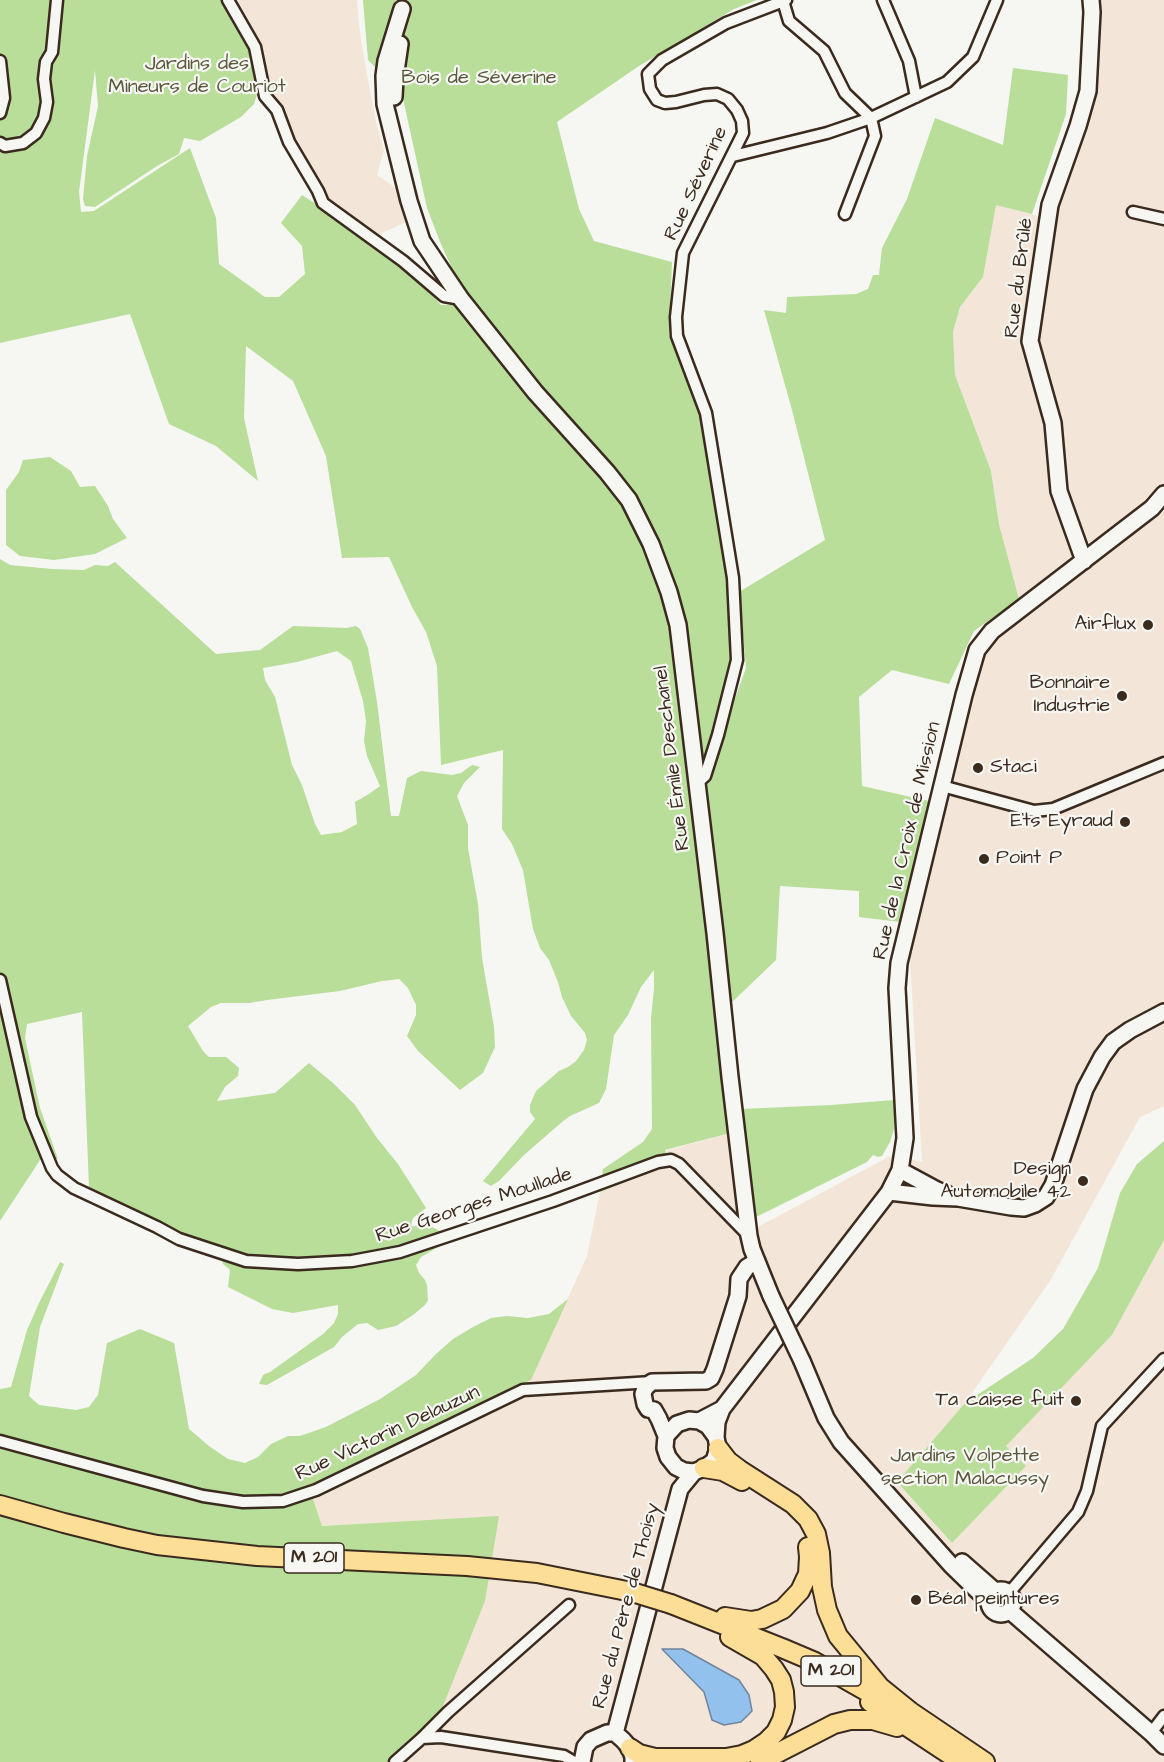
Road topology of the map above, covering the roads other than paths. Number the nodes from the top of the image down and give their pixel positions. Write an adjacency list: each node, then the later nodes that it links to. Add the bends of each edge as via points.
1 (57, 0): 12 (street, via 44,79 44,118 36,133 23,143)
2 (228, 0): 17 (street, via 255,47 265,96 277,110 289,142 323,203 444,296)
3 (785, 0): 11 (street, via 789,21 824,51 845,93); 13 (street, Rue Séverine, via 726,23 662,60 648,74 650,89 657,100 665,103 717,94 728,99 742,121 743,133)
4 (883, 0): 9 (street, via 909,61)
5 (997, 0): 9 (street, via 973,57 947,82)
6 (1091, 0): 19 (main road, Rue du Brûlé, via 1089,91 1050,205 1030,341 1053,423 1059,491)
7 (402, 5): 17 (main road, Rue Émile Deschanel, via 386,61 385,104 422,241)
8 (0, 62): 10 (street, via 4,98)
9 (916, 97): 11 (street)
10 (0, 113)
11 (871, 118): 13 (street); 15 (street, via 875,136)
12 (0, 143)
13 (733, 156): 21 (street, Rue Séverine, via 683,253 676,317 677,336 706,413 734,587 736,660 705,776)
14 (1133, 212): 16 (street)
15 (845, 214)
16 (1164, 219)
17 (461, 299): 21 (main road, Rue Émile Deschanel, via 535,392 607,472 628,500 651,544 678,625)
18 (1164, 494): 19 (main road, Rue de la Croix de Mission)
19 (1084, 561): 22 (main road, Rue de la Croix de Mission, via 992,631 977,650)
20 (1164, 763): 22 (street, via 1053,809 1034,811)
21 (696, 784): 28 (main road, Rue Émile Deschanel)
22 (942, 786): 25 (main road, Rue de la Croix de Mission, via 899,963 905,1138)
23 (0, 980): 28 (street, Rue Georges Moullade, via 31,1117 52,1168 74,1188 178,1239 246,1261 352,1261 400,1252 671,1160)
24 (1164, 1012): 27 (main road, via 1113,1042 1101,1057 1085,1089 1046,1197 1024,1208)
25 (900, 1170): 26 (main road, Rue de la Croix de Mission); 27 (main road)
26 (889, 1192): 27 (main road); 35 (main road, Rue de la Croix de Mission)
27 (958, 1198)
28 (749, 1236): 29 (main road, Rue Émile Deschanel)
29 (757, 1261): 30 (main road, Rue Émile Deschanel); 31 (main road, via 739,1279)
30 (768, 1290): 31 (main road, via 746,1289); 46 (main road, Rue Émile Deschanel, bridge, via 841,1442 943,1558)
31 (738, 1296): 33 (main road, via 711,1378)
32 (1164, 1359): 46 (street, via 1102,1426 1088,1491 1078,1512)
33 (682, 1381): 34 (main road); 36 (main road, via 656,1394)
34 (652, 1382): 36 (main road, via 643,1394 648,1409); 39 (street, Rue Victorin Delauzun, via 523,1390 316,1490 283,1501 243,1502 203,1496)
35 (722, 1409): 37 (main road); 40 (main road, via 717,1422)
36 (657, 1414): 38 (main road)
37 (699, 1421): 38 (main road, via 689,1420); 40 (main road, via 708,1426)
38 (672, 1430): 41 (main road, Rue du Père de Thoisy, via 665,1448)
39 (0, 1441)
40 (717, 1443): 42 (main road, Rue du Père de Thoisy, via 714,1461); 66 (highway, via 728,1461 793,1504 808,1519 820,1553 827,1610 838,1636 880,1687)
41 (676, 1467): 42 (main road); 43 (main road, Rue du Père de Thoisy)
42 (699, 1470): 43 (main road, Rue du Père de Thoisy); 49 (highway, via 723,1471 793,1517 807,1541 808,1574 800,1591 783,1609 762,1619 739,1620)
43 (680, 1489): 53 (main road, Rue du Père de Thoisy)
44 (0, 1505): 47 (highway, M 201, via 157,1545 257,1556 537,1573)
45 (0, 1514): 47 (highway, M 201, via 62,1533 188,1559 254,1566 475,1576)
46 (997, 1595): 50 (main road, via 1013,1598); 50 (main road, via 990,1609 1003,1615)
47 (632, 1596): 49 (highway, M 201)
48 (569, 1605): 55 (street)
49 (670, 1607): 51 (highway, M 201); 65 (highway, M 201, via 815,1662)
50 (1010, 1611): 54 (main road)
51 (691, 1616): 58 (highway, via 763,1656 781,1680 782,1720 766,1742 748,1753 726,1758); 64 (highway, M 201, via 803,1664)
52 (1164, 1716): 54 (street)
53 (615, 1733): 57 (main road, Rue du Père de Thoisy, via 598,1735); 58 (main road, Rue du Père de Thoisy)
54 (1151, 1733): 56 (main road)
55 (422, 1738): 59 (street, via 441,1737); 60 (street)
56 (1164, 1746)
57 (583, 1755): 59 (street, Rue du Père de Thoisy)
58 (631, 1755)
59 (564, 1756): 61 (street)
60 (395, 1762)
61 (574, 1762)
62 (760, 1762): 63 (highway, via 834,1724 861,1719 895,1726)
63 (953, 1762)
64 (961, 1762)
65 (978, 1762)
66 (985, 1762)

